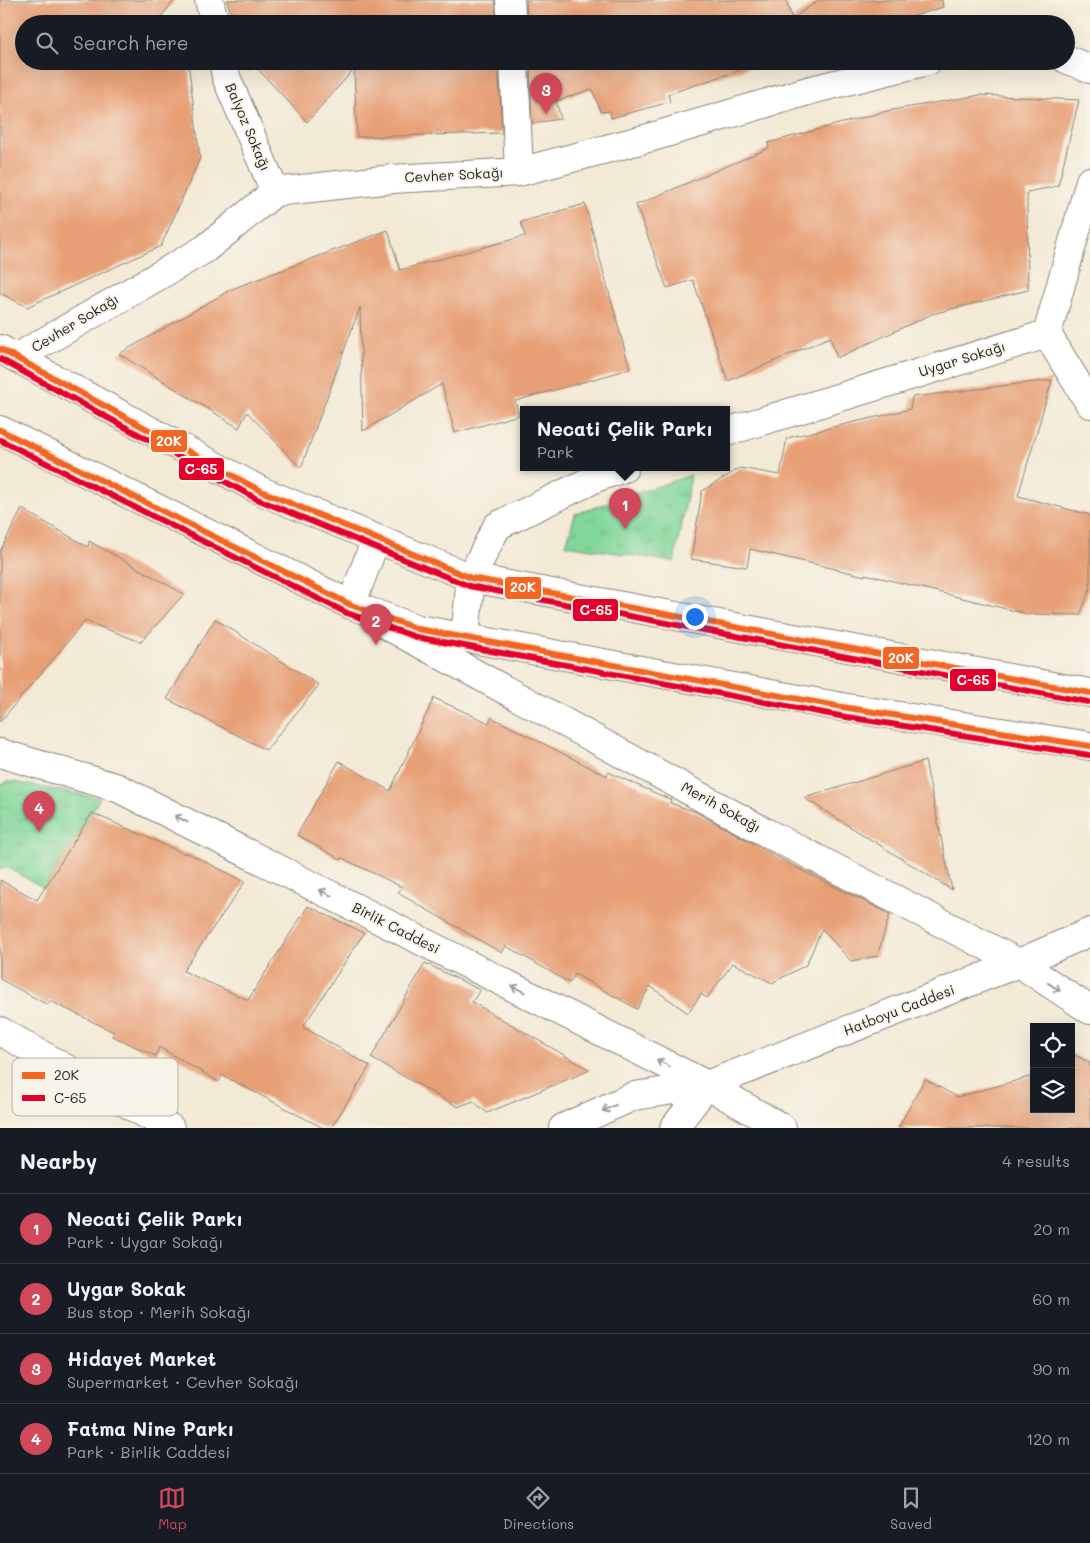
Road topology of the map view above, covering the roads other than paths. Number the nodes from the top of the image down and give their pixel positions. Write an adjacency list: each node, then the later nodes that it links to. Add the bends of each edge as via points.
1 (210, 0): 3 (street)
2 (510, 0): 4 (street)
3 (213, 15)
4 (511, 15)
5 (1075, 63): 6 (street)
6 (1090, 69)
7 (225, 70): 12 (street, Balyoz Sokağı)
8 (514, 70): 10 (street)
9 (892, 70): 10 (street, Cevher Sokağı)
10 (520, 172): 12 (street, Cevher Sokağı, via 392,179)
11 (1090, 181): 13 (street)
12 (275, 192): 14 (street, Cevher Sokağı, via 205,249)
13 (1047, 334): 15 (street); 17 (street, Uygar Sokağı)
14 (8, 354): 19 (street, via 262,491)
15 (1090, 404)
16 (0, 430): 21 (street)
17 (730, 431)
18 (615, 471): 20 (street, via 496,526)
19 (376, 539): 20 (street); 21 (street)
20 (471, 578): 22 (street); 23 (street)
21 (351, 606): 22 (street, via 418,629); 27 (street, Merih Sokağı, via 767,833)
22 (465, 636): 24 (street, via 842,707)
23 (1090, 693)
24 (1090, 746)
25 (2, 756): 31 (street, Birlik Caddesi, one-way to 25, via 118,788)
26 (1090, 932): 27 (street, Hatboyu Caddesi)
27 (1019, 963): 28 (street, Merih Sokağı, one-way to 28); 31 (street, Hatboyu Caddesi)
28 (1090, 1010)
29 (0, 1031): 30 (street)
30 (47, 1058)
31 (707, 1085): 34 (street, Hatboyu Caddesi, one-way to 34, via 634,1096); 35 (street); 36 (street, Birlik Caddesi)
32 (149, 1116): 33 (street)
33 (170, 1128)
34 (562, 1128)
35 (674, 1128)
36 (782, 1128)

